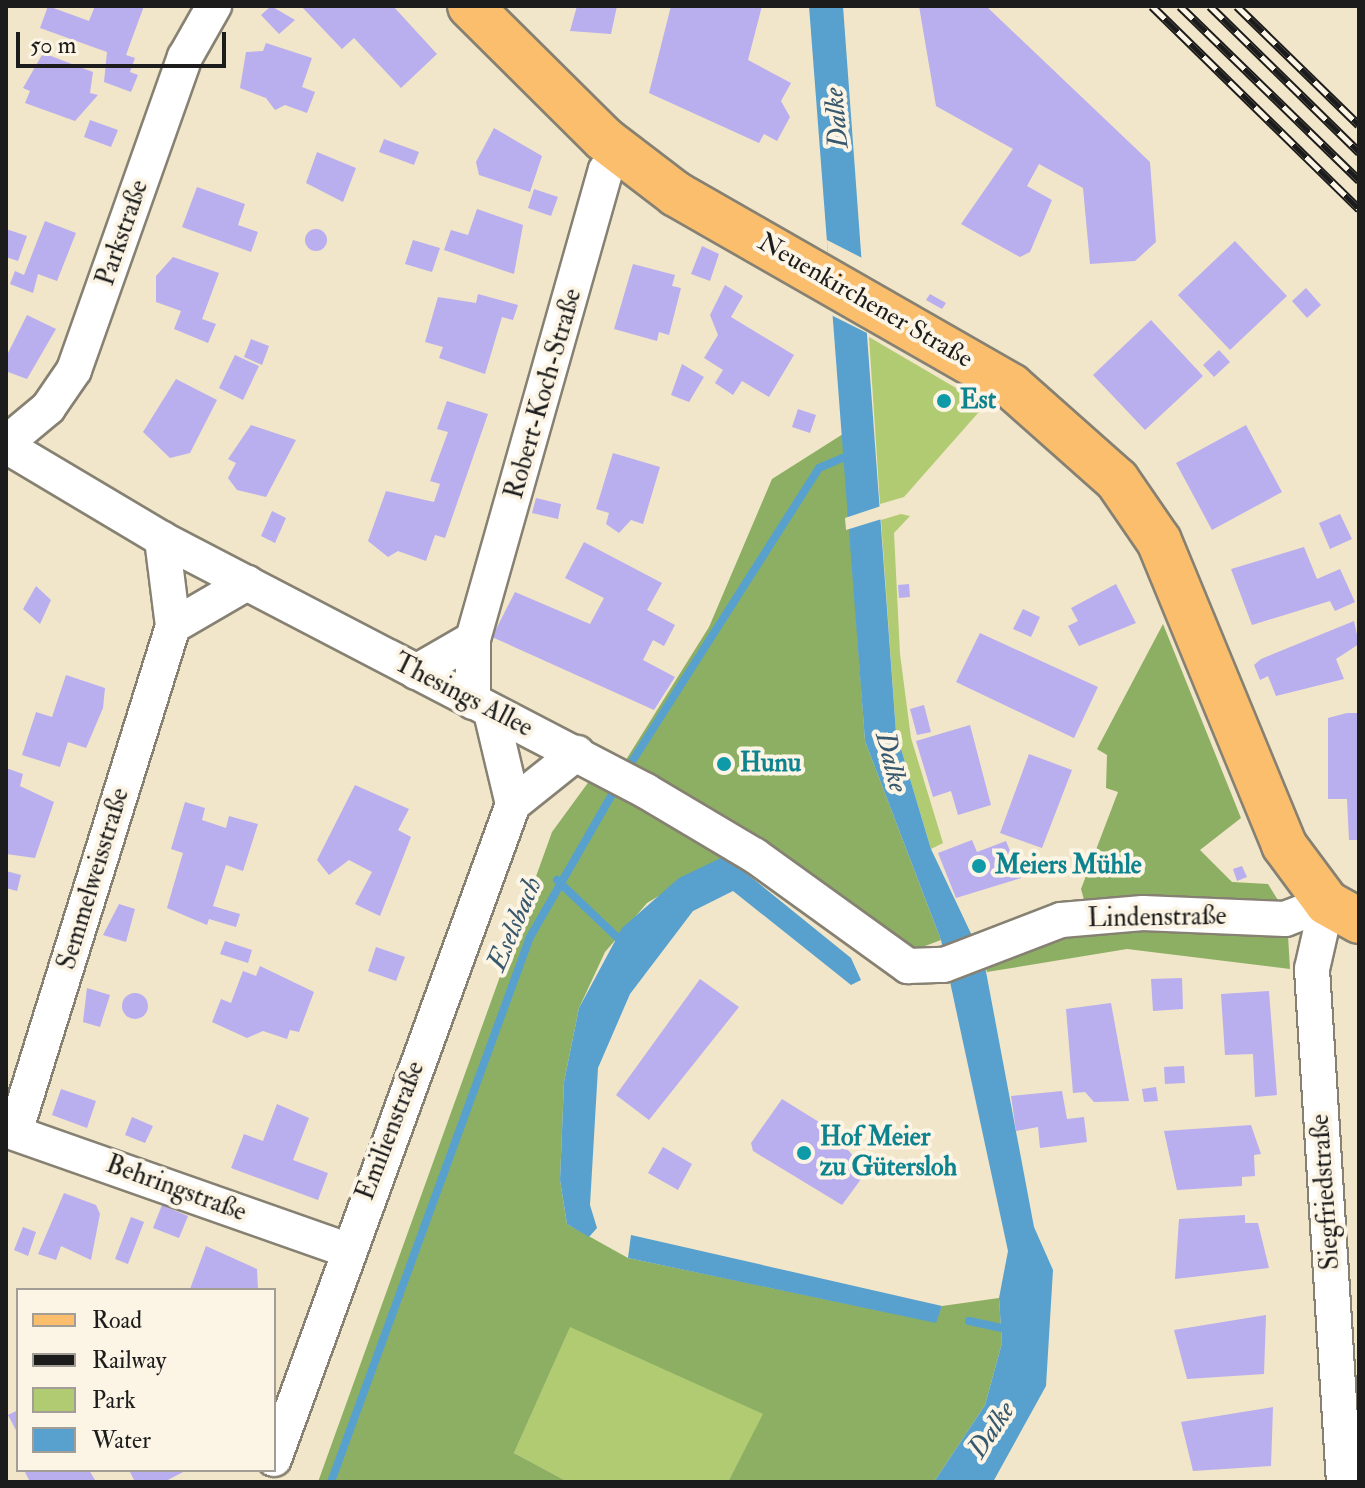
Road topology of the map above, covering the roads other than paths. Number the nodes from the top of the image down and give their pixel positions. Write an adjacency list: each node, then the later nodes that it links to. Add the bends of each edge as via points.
1 (214, 6): 4 (street, Parkstraße, via 185,57 74,370 48,408)
2 (470, 6): 3 (main road, Neuenkirchener Straße)
3 (619, 152): 8 (street, Robert-Koch-Straße, via 606,170); 13 (main road, Neuenkirchener Straße, via 676,194 879,305 1011,386 1117,480 1159,541 1284,845)
4 (6, 445): 5 (street, Thesings Allee)
5 (162, 539): 6 (street, Thesings Allee); 7 (street, Semmelweisstraße)
6 (247, 583): 7 (street); 9 (street, Thesings Allee)
7 (173, 626): 15 (street, Semmelweisstraße)
8 (473, 639): 9 (street); 10 (street, Robert-Koch-Straße)
9 (416, 672): 10 (street, Thesings Allee)
10 (482, 707): 11 (street, Thesings Allee); 12 (street)
11 (577, 753): 12 (street); 14 (street, Thesings Allee, via 754,855)
12 (513, 804): 16 (street, Emilienstraße)
13 (1343, 912): 14 (street, Lindenstraße, via 1285,919 1143,913 1061,920 944,965); 18 (street, Siegfriedstraße, via 1312,969)
14 (908, 966)
15 (10, 1131): 16 (street, Behringstraße)
16 (346, 1250): 17 (street, Emilienstraße)
17 (276, 1453)
18 (1344, 1482)

